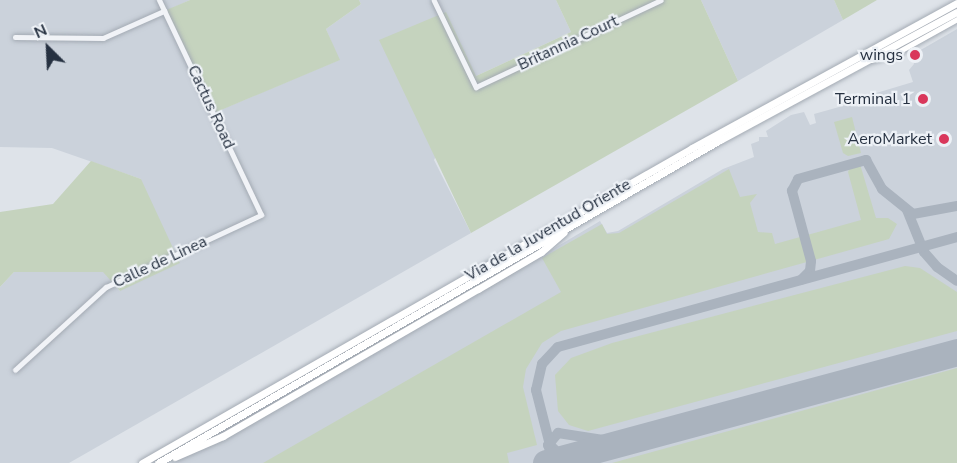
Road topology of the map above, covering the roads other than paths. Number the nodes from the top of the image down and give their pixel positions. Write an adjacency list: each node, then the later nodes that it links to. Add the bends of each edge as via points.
1 (159, 0): 5 (street, Cactus Road)
2 (434, 0): 3 (street, Britannia Court, via 476,87)
3 (661, 0)
4 (957, 3): 10 (highway, Via de la Juventud Oriente)
5 (164, 11): 8 (street, via 103,38); 11 (street, Cactus Road)
6 (957, 12): 9 (highway, Via de la Juventud Oriente)
7 (957, 19): 9 (main road, via 896,53)
8 (15, 37)
9 (867, 61): 10 (highway, Via de la Juventud Oriente)
10 (718, 137): 13 (highway, Via de la Juventud Oriente); 14 (highway, Via de la Juventud Oriente)
11 (261, 215): 12 (street, Calle de Linea, via 106,287)
12 (15, 370)
13 (142, 463)
14 (159, 463)

